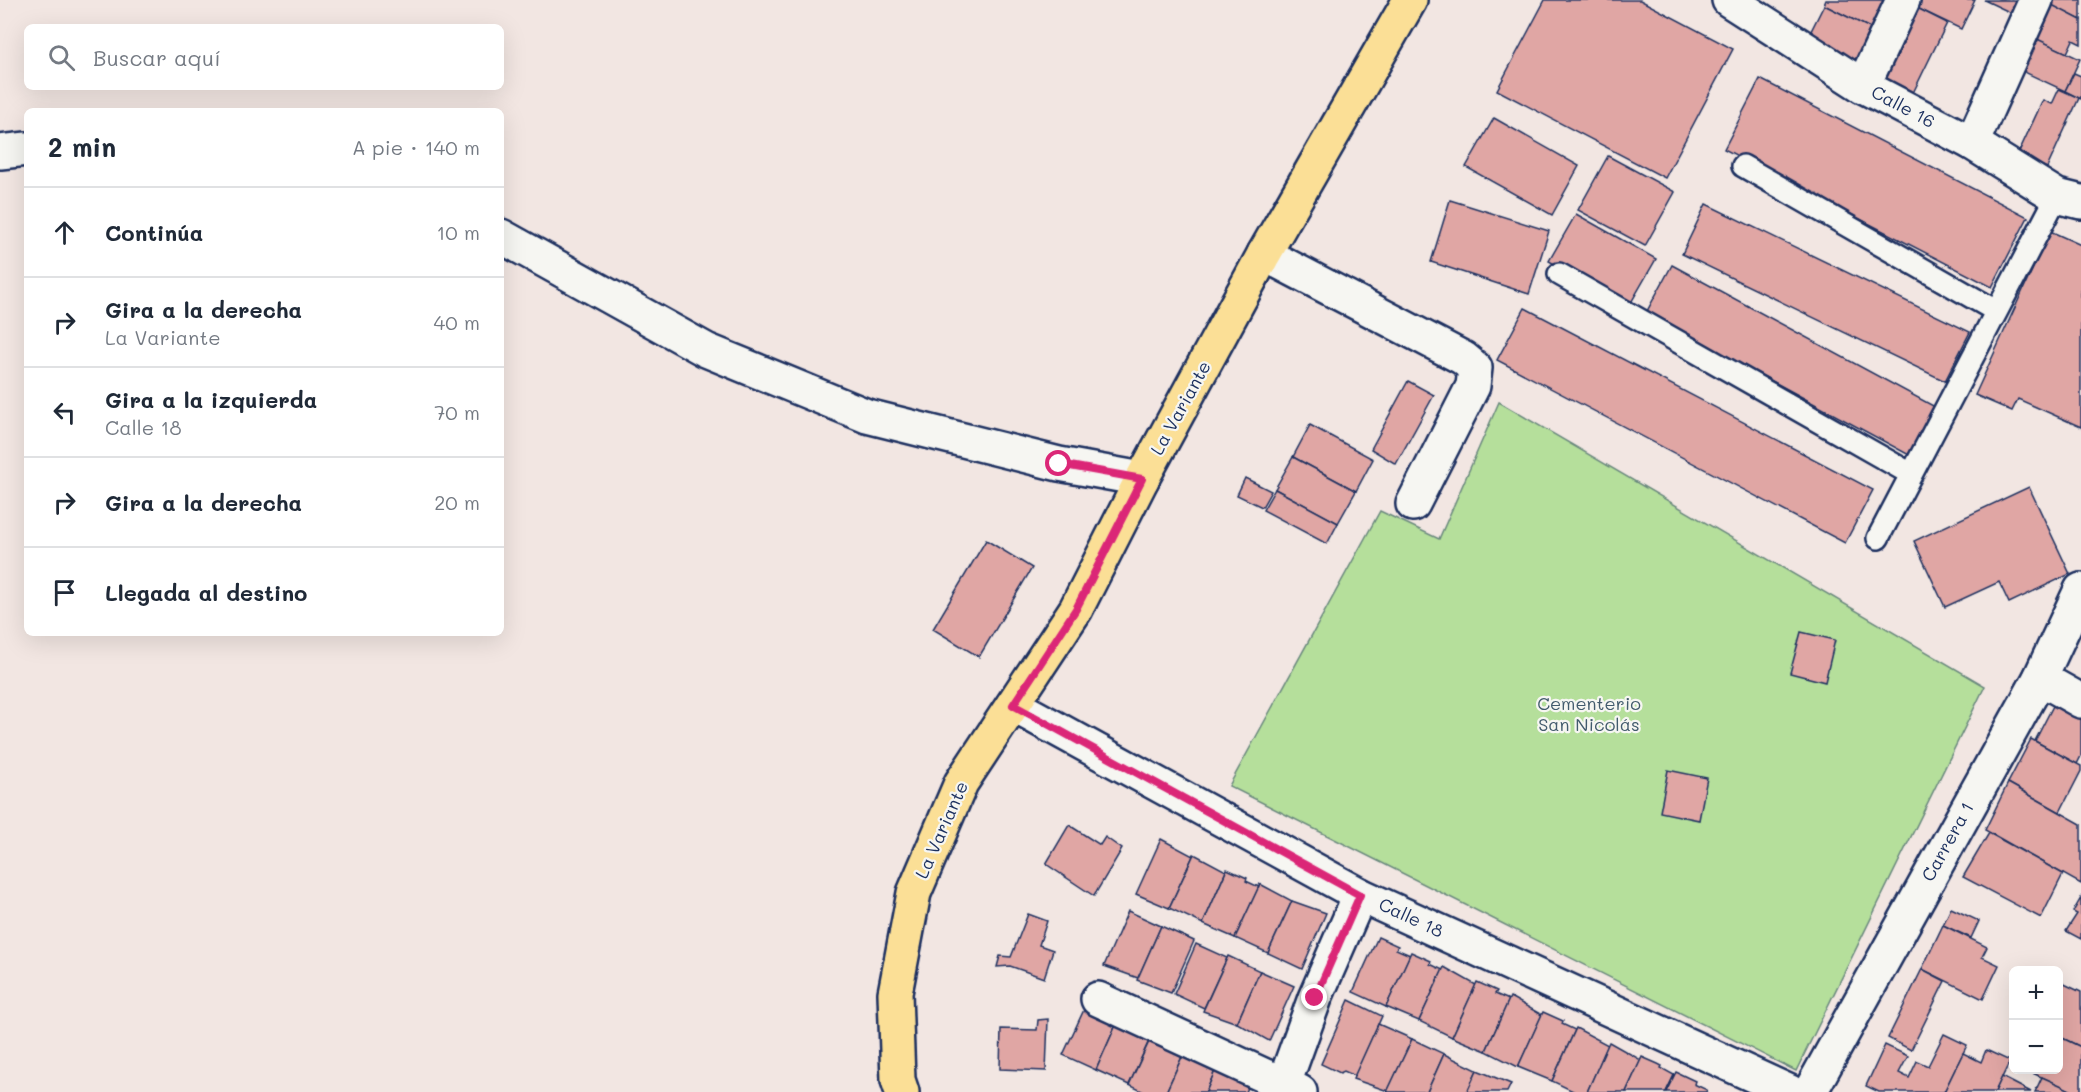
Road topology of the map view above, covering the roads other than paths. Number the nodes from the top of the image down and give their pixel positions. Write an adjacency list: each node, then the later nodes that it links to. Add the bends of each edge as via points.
1 (1410, 0): 12 (main road, La Variante)
2 (1903, 0): 5 (street)
3 (2036, 0): 6 (street)
4 (1732, 1): 5 (street, Calle 16)
5 (1863, 86): 6 (street, Calle 16)
6 (1972, 142): 10 (street, Calle 16)
7 (24, 149): 8 (street)
8 (0, 152)
9 (1743, 166): 14 (lane)
10 (2073, 195): 14 (lane)
11 (504, 238): 16 (street, via 706,350 867,416 1059,464)
12 (1264, 254): 16 (main road, La Variante); 17 (street, via 1463,358 1475,368 1473,386)
13 (1559, 273): 15 (lane)
14 (1996, 312): 15 (lane)
15 (1911, 474): 18 (lane)
16 (1142, 479): 22 (main road, La Variante, via 1076,609)
17 (1413, 504)
18 (1878, 538)
19 (2081, 590): 20 (street, Carrera 1)
20 (2040, 678): 21 (street); 28 (street, Carrera 1)
21 (2081, 700)
22 (1013, 705): 23 (street, Calle 18); 26 (main road, La Variante, via 962,783 914,893 895,993 898,1080)
23 (1360, 895): 25 (street, via 1315,998); 27 (street, Calle 18)
24 (1098, 999): 25 (street)
25 (1289, 1090)
26 (902, 1092)
27 (1790, 1092)
28 (1810, 1092)

